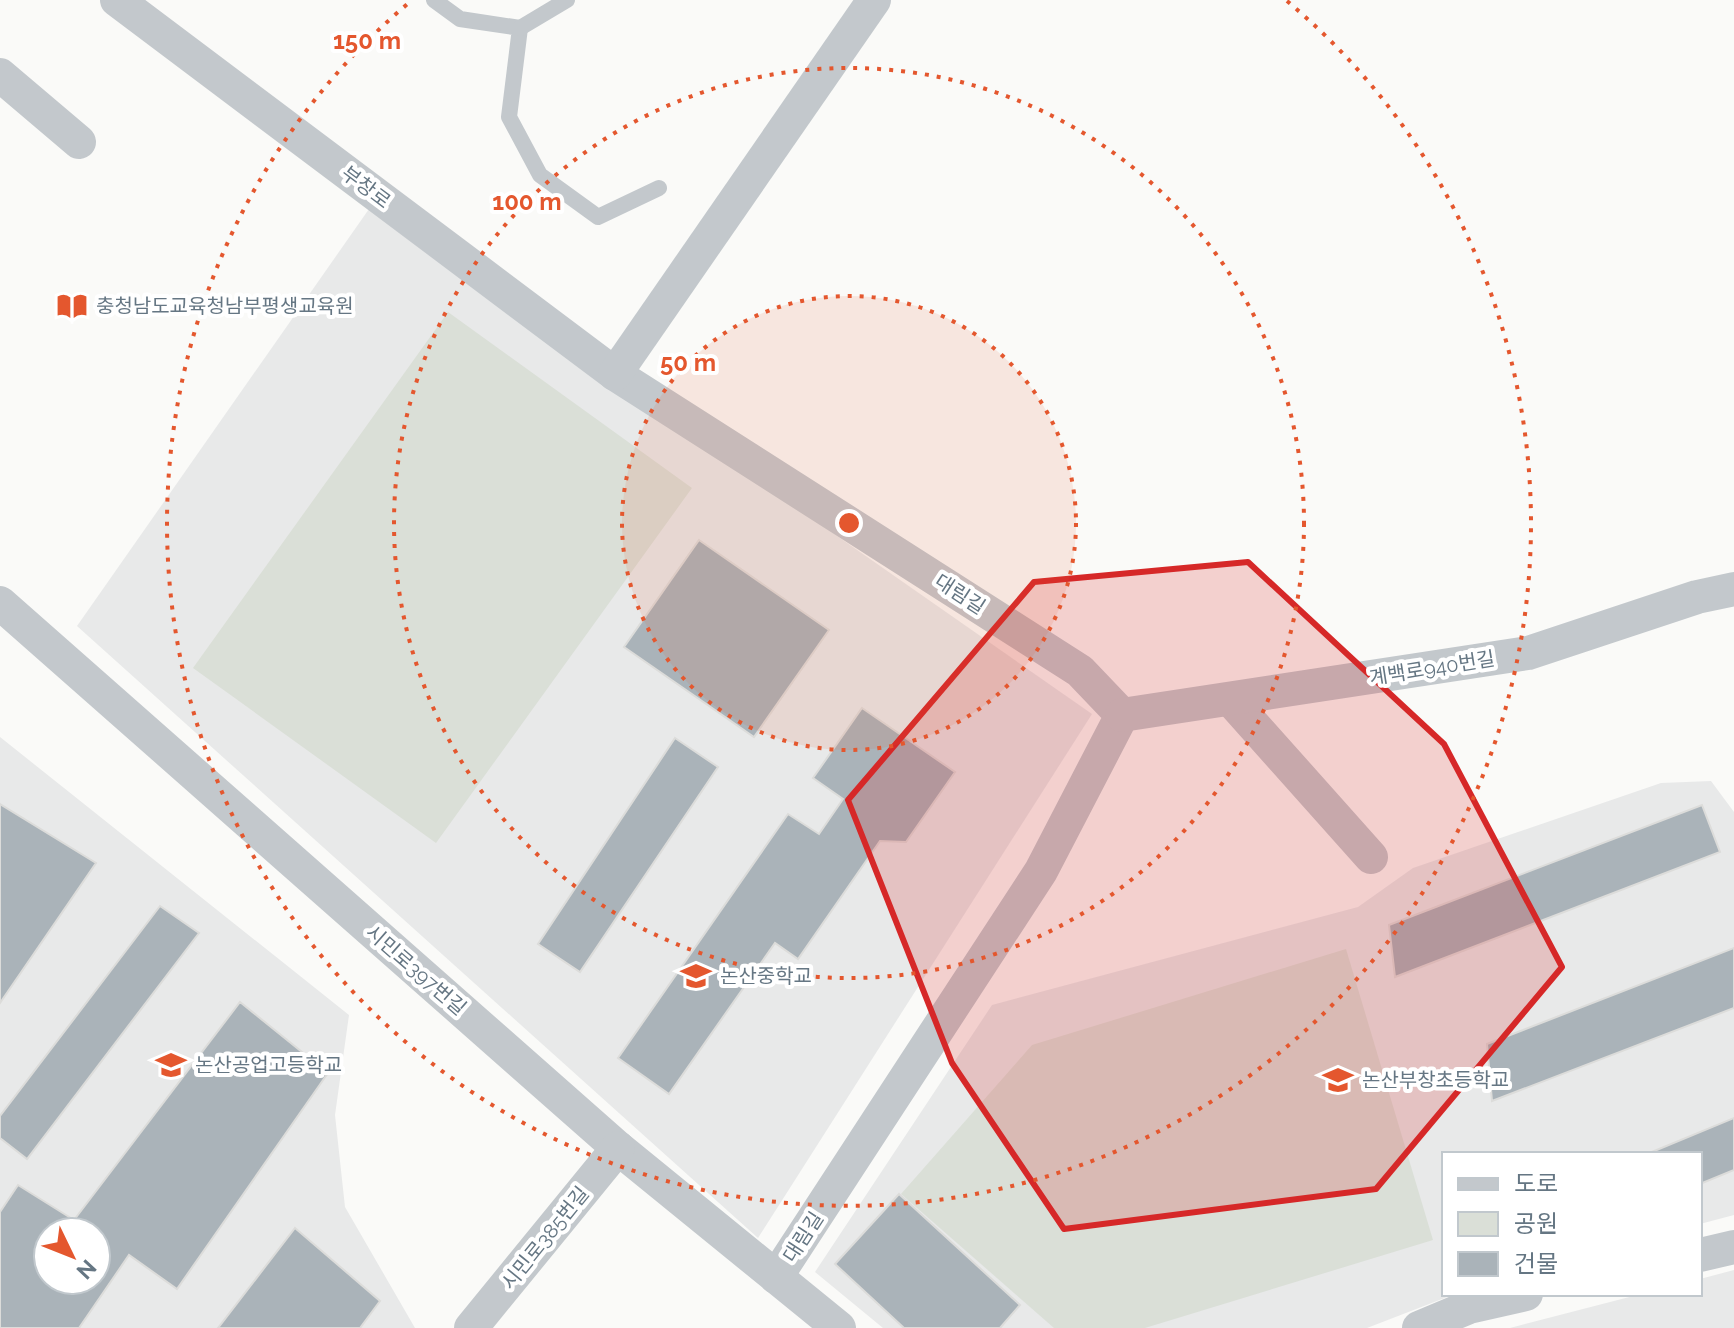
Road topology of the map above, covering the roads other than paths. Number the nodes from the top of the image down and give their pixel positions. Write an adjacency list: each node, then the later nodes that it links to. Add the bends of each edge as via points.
1 (434, 0): 5 (lane, via 460,19)
2 (567, 0): 5 (lane)
3 (874, 0): 9 (street)
4 (127, 3): 9 (street, 부창로)
5 (520, 28): 8 (lane, via 509,117 540,175 598,217)
6 (0, 75): 7 (street)
7 (79, 142)
8 (659, 188)
9 (615, 374): 13 (street, 대림길, via 1080,671)
10 (1734, 589): 12 (street, 계백로940번길, via 1528,653)
11 (0, 603): 15 (street, 시민로397번길)
12 (1231, 700): 13 (street, 계백로940번길); 14 (street)
13 (1122, 715): 18 (street, 대림길, via 1041,871)
14 (1371, 857)
15 (618, 1148): 18 (street, 시민로397번길); 20 (street, 시민로385번길)
16 (1734, 1247): 17 (street)
17 (1702, 1255)
18 (776, 1277): 21 (street, 시민로397번길)
19 (1517, 1296): 22 (street, via 1469,1307)
20 (471, 1328)
21 (839, 1328)
22 (1419, 1328)

